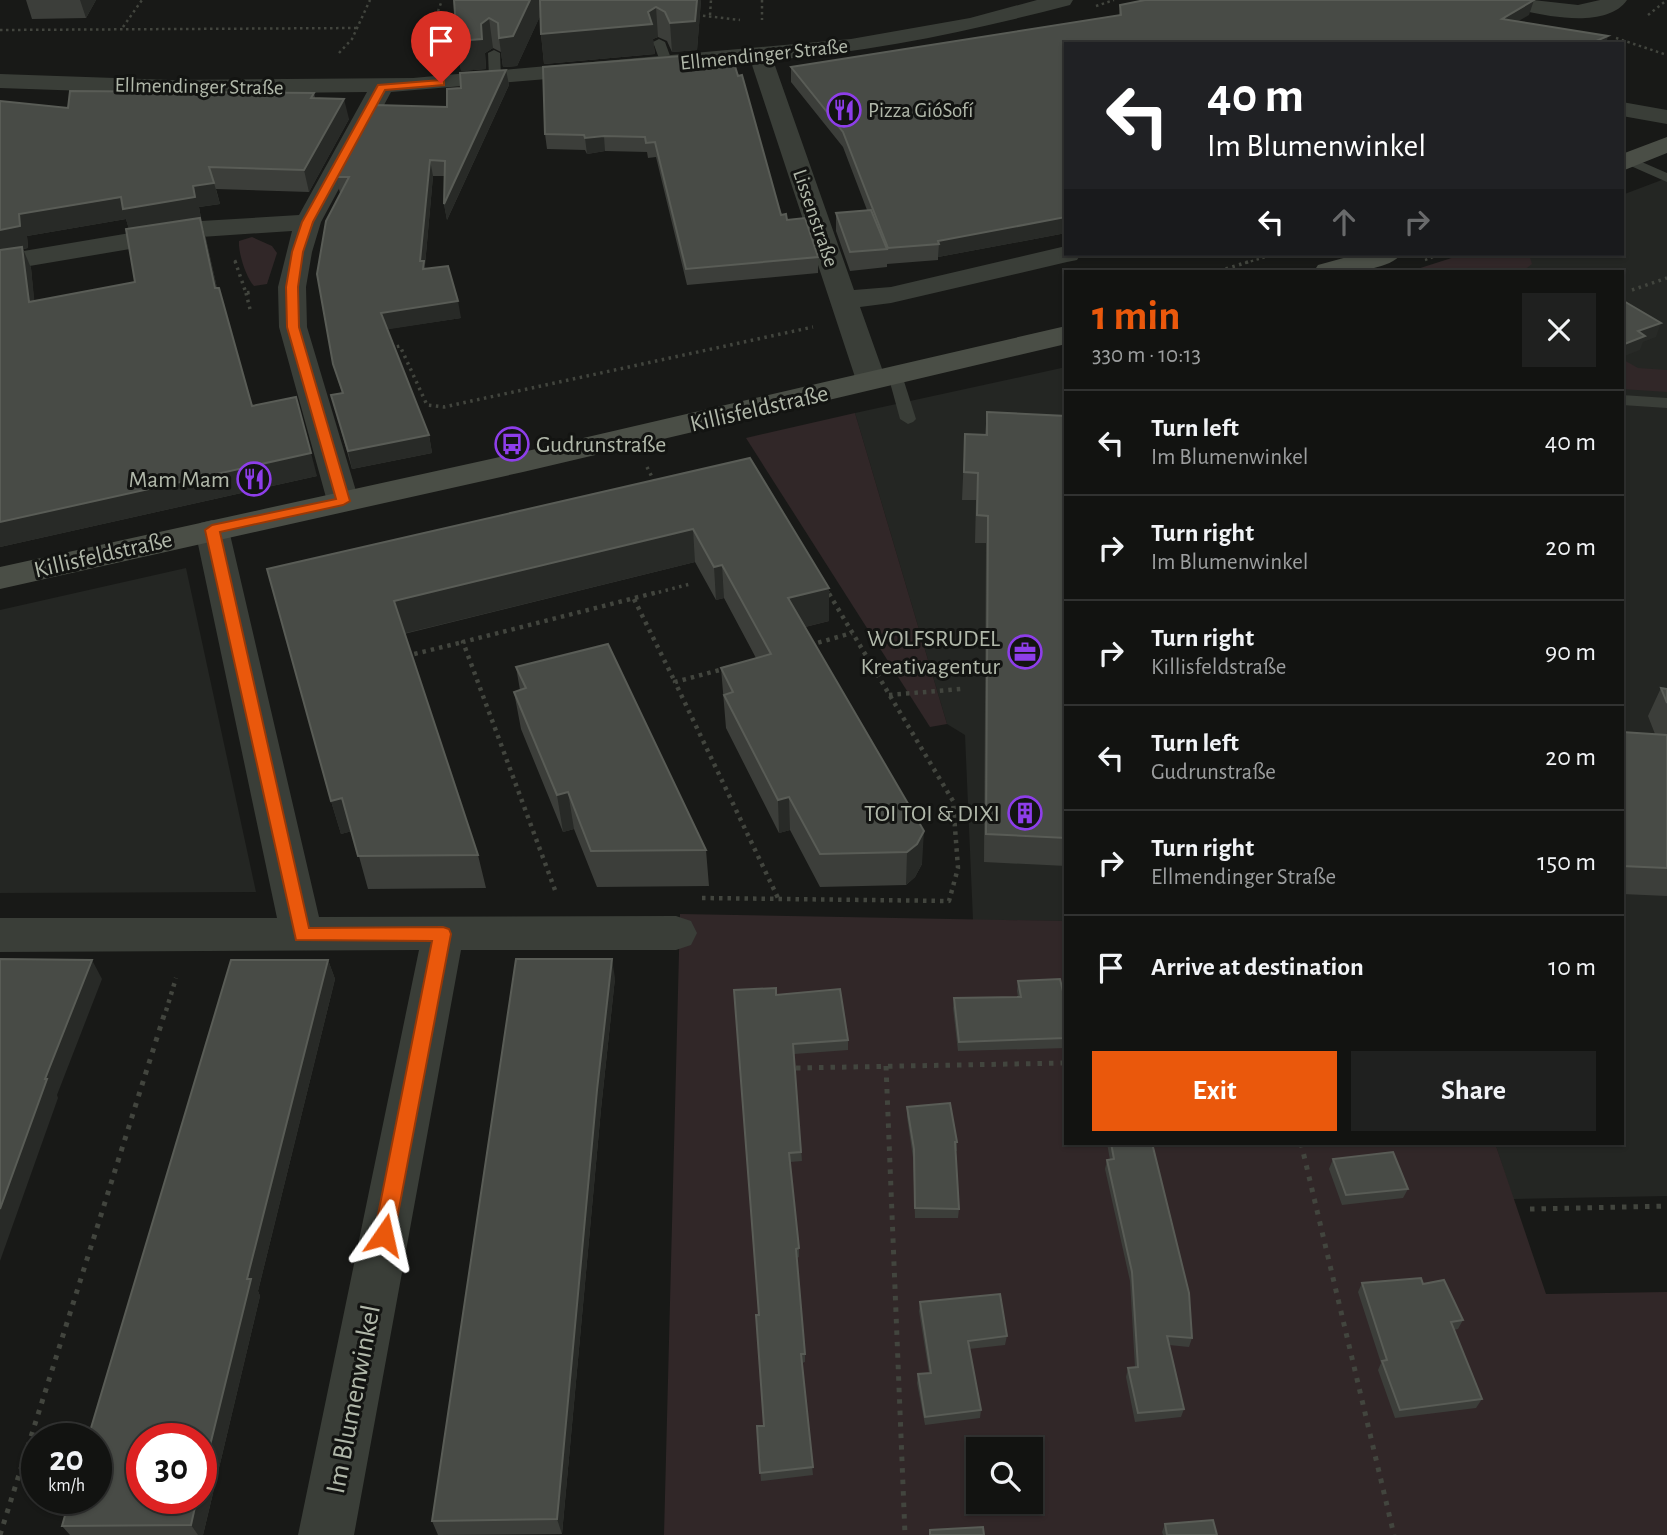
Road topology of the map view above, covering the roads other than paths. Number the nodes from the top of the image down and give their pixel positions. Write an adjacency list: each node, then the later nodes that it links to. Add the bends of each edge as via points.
1 (1062, 0): 5 (street, Ellmendinger Straße, via 971,24 851,46)
2 (1510, 0): 3 (street, via 1537,9 1592,11)
3 (1616, 0)
4 (494, 53): 6 (lane)
5 (760, 55): 6 (street, Ellmendinger Straße, via 663,53); 19 (street, Lissenstraße)
6 (495, 78): 8 (street, Ellmendinger Straße)
7 (0, 81): 8 (street, Ellmendinger Straße)
8 (382, 87): 14 (street)
9 (1624, 109): 10 (street)
10 (1667, 117)
11 (1667, 144): 12 (main road)
12 (1625, 161): 13 (lane)
13 (1667, 178)
14 (308, 222): 17 (street, via 232,226); 25 (street, via 292,287 295,334)
15 (1064, 255): 19 (street, via 891,295)
16 (1380, 256): 18 (main road)
17 (0, 263)
18 (1331, 270)
19 (848, 312): 21 (street, Lissenstraße)
20 (1064, 335): 21 (main road, Killisfeldstraße)
21 (883, 378): 24 (lane); 25 (main road, Killisfeldstraße)
22 (1624, 400): 23 (lane)
23 (1667, 403)
24 (908, 419)
25 (343, 501): 26 (main road, Killisfeldstraße)
26 (212, 530): 27 (main road, Killisfeldstraße); 31 (street)
27 (0, 578)
28 (676, 933): 29 (street)
29 (443, 934): 31 (street); 32 (street, Im Blumenwinkel)
30 (0, 935): 31 (street)
31 (302, 935)
32 (326, 1535)

